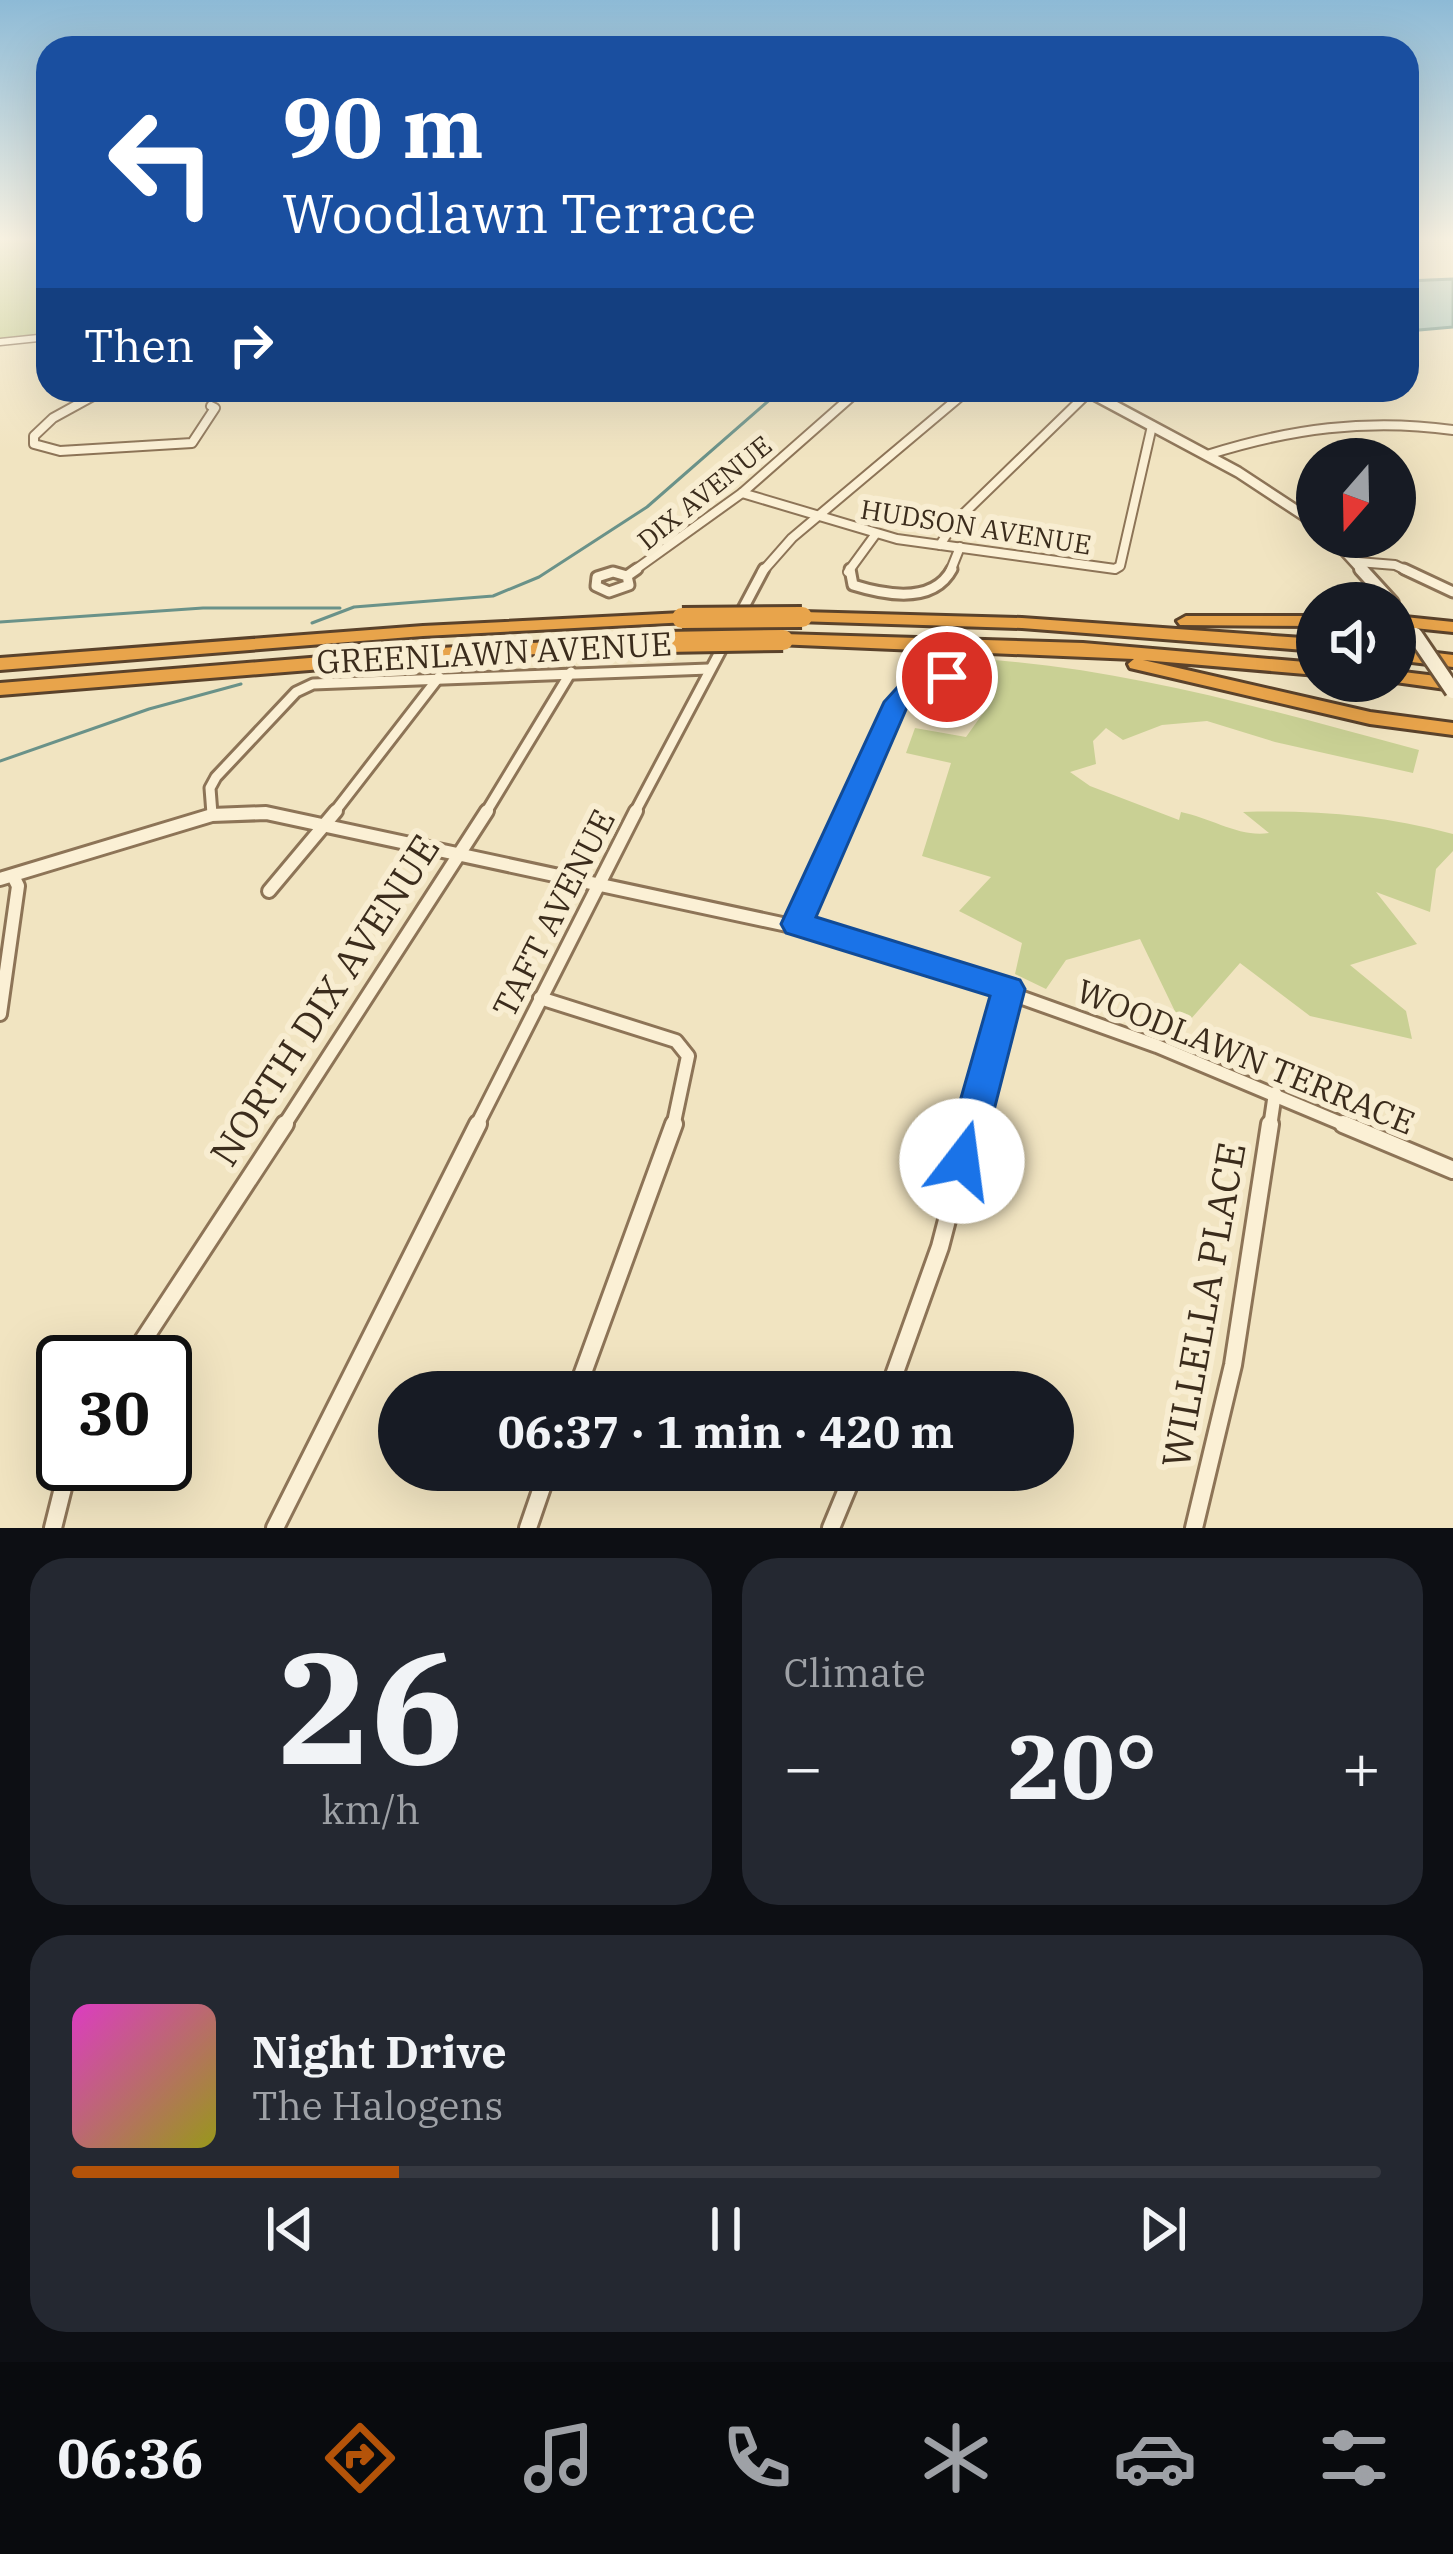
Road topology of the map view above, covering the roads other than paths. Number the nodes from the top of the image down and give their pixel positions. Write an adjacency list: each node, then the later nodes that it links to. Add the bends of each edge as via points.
1 (36, 339): 2 (street)
2 (0, 342)
3 (82, 402): 8 (street, via 53,418 34,444 60,451 192,443)
4 (845, 402): 12 (street, DIX AVENUE)
5 (954, 402): 14 (street, TAFT AVENUE)
6 (1076, 402): 16 (street)
7 (1107, 402): 9 (street)
8 (212, 406)
9 (1152, 426): 11 (street); 17 (street, HUDSON AVENUE, via 1120,566)
10 (1453, 430): 11 (street, via 1319,424)
11 (1207, 455): 13 (street)
12 (742, 493): 14 (street, HUDSON AVENUE); 20 (street, DIX AVENUE)
13 (1296, 511)
14 (816, 518): 15 (street, HUDSON AVENUE); 34 (street, TAFT AVENUE, via 760,574)
15 (875, 535): 16 (street, HUDSON AVENUE); 17 (street, via 848,573 853,585 871,590 937,588)
16 (940, 545): 17 (street, HUDSON AVENUE)
17 (959, 548)
18 (1354, 558): 19 (street)
19 (1358, 562): 21 (street); 22 (street, via 1395,565)
20 (627, 576)
21 (1373, 582)
22 (1453, 592)
23 (961, 620): 25 (highway); 29 (highway); 32 (highway, bridge, via 682,618 482,627)
24 (1416, 620): 26 (highway)
25 (1296, 621)
26 (1453, 628)
27 (1416, 638): 39 (main road, bridge)
28 (964, 644): 33 (highway); 40 (highway, bridge, via 665,642); 41 (highway, via 1108,659)
29 (1296, 644)
30 (1416, 657): 31 (highway)
31 (1453, 661)
32 (0, 664)
33 (1296, 668)
34 (709, 669): 35 (street, GREENLAWN AVENUE); 46 (street, TAFT AVENUE)
35 (571, 672): 36 (street, GREENLAWN AVENUE); 44 (street, NORTH DIX AVENUE)
36 (439, 676): 42 (street, GREENLAWN AVENUE, via 326,682 296,692 216,777); 43 (street)
37 (1416, 681): 39 (highway)
38 (913, 685): 48 (street, via 897,702)
39 (1453, 688)
40 (0, 689)
41 (1453, 729)
42 (212, 815): 43 (street, WOODLAWN TERRACE, via 249,812); 45 (street, WOODLAWN TERRACE)
43 (324, 827): 44 (street, WOODLAWN TERRACE); 47 (street)
44 (459, 857): 46 (street, WOODLAWN TERRACE); 54 (street, NORTH DIX AVENUE)
45 (7, 878): 51 (street, via 19,886)
46 (597, 886): 48 (street, WOODLAWN TERRACE); 50 (street, TAFT AVENUE)
47 (269, 890)
48 (797, 924): 49 (street, WOODLAWN TERRACE)
49 (1008, 989): 52 (street, WOODLAWN TERRACE); 56 (street, via 940,1247)
50 (540, 998): 55 (street, via 676,1041 688,1056 687,1081); 61 (street, TAFT AVENUE)
51 (0, 1014)
52 (1275, 1093): 53 (street, WOODLAWN TERRACE); 64 (street, WILLELLA PLACE, via 1233,1365)
53 (1453, 1170)
54 (147, 1335)
55 (583, 1371)
56 (896, 1371)
57 (62, 1491): 60 (street)
58 (541, 1491): 62 (street)
59 (847, 1491): 63 (street)
60 (53, 1528)
61 (275, 1528)
62 (528, 1528)
63 (832, 1528)
64 (1194, 1528)

